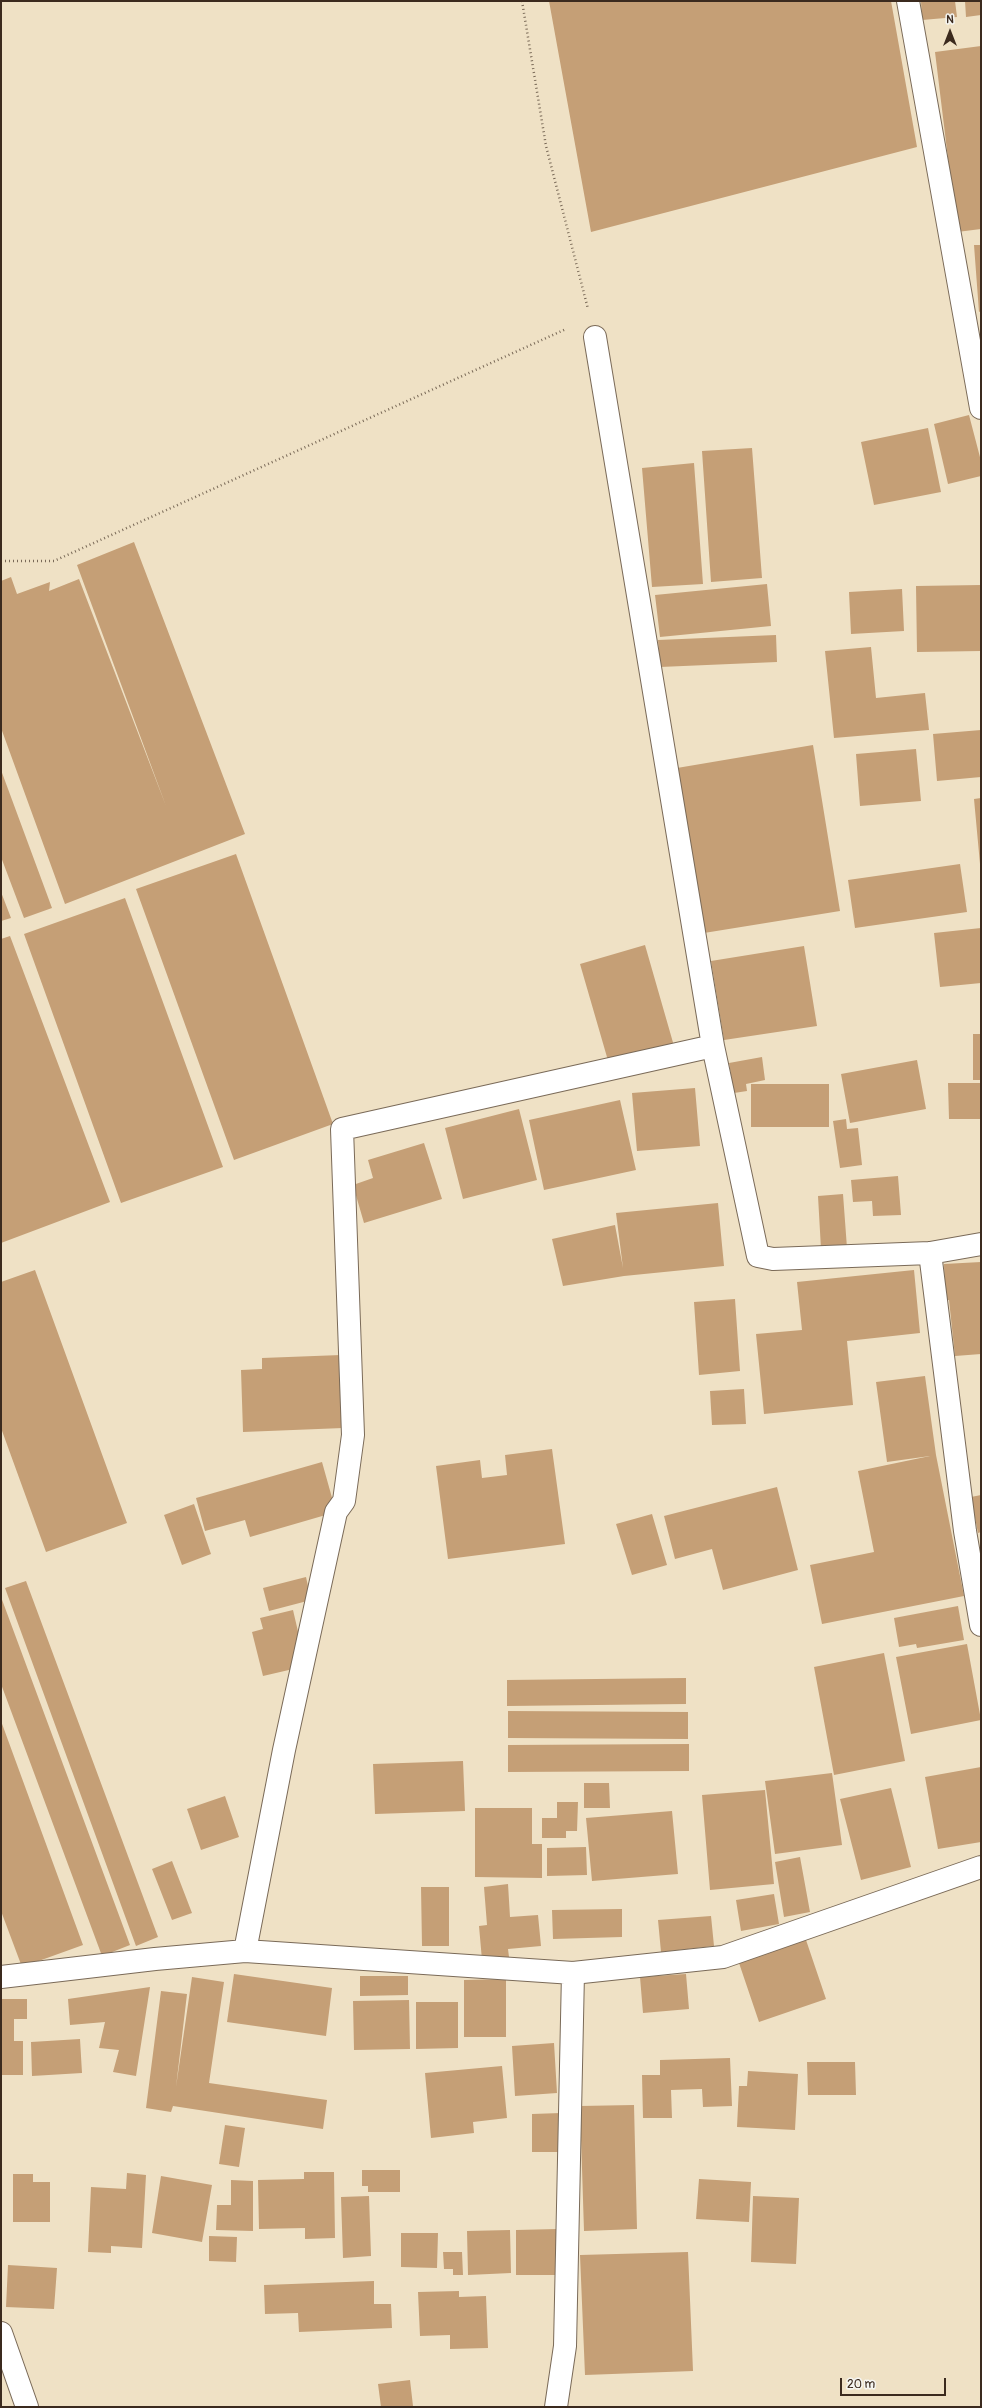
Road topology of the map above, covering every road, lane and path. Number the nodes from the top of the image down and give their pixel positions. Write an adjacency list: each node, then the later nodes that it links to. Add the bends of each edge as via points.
1 (522, 1): 3 (path, via 546,146)
2 (908, 1): 4 (street)
3 (595, 337): 5 (path, via 570,328 564,330 54,561); 6 (street)
4 (981, 408)
5 (1, 561)
6 (713, 1046): 8 (street, via 758,1256 773,1259); 11 (street, via 342,1129 353,1435 344,1501 336,1512 284,1750)
7 (981, 1244): 8 (street)
8 (930, 1253): 9 (street, via 965,1531)
9 (981, 1625)
10 (981, 1867): 12 (street, via 723,1957)
11 (245, 1951): 12 (street); 13 (street)
12 (573, 1973): 16 (street, via 565,2346)
13 (1, 1977)
14 (1, 2332): 15 (street)
15 (27, 2407)
16 (556, 2407)

